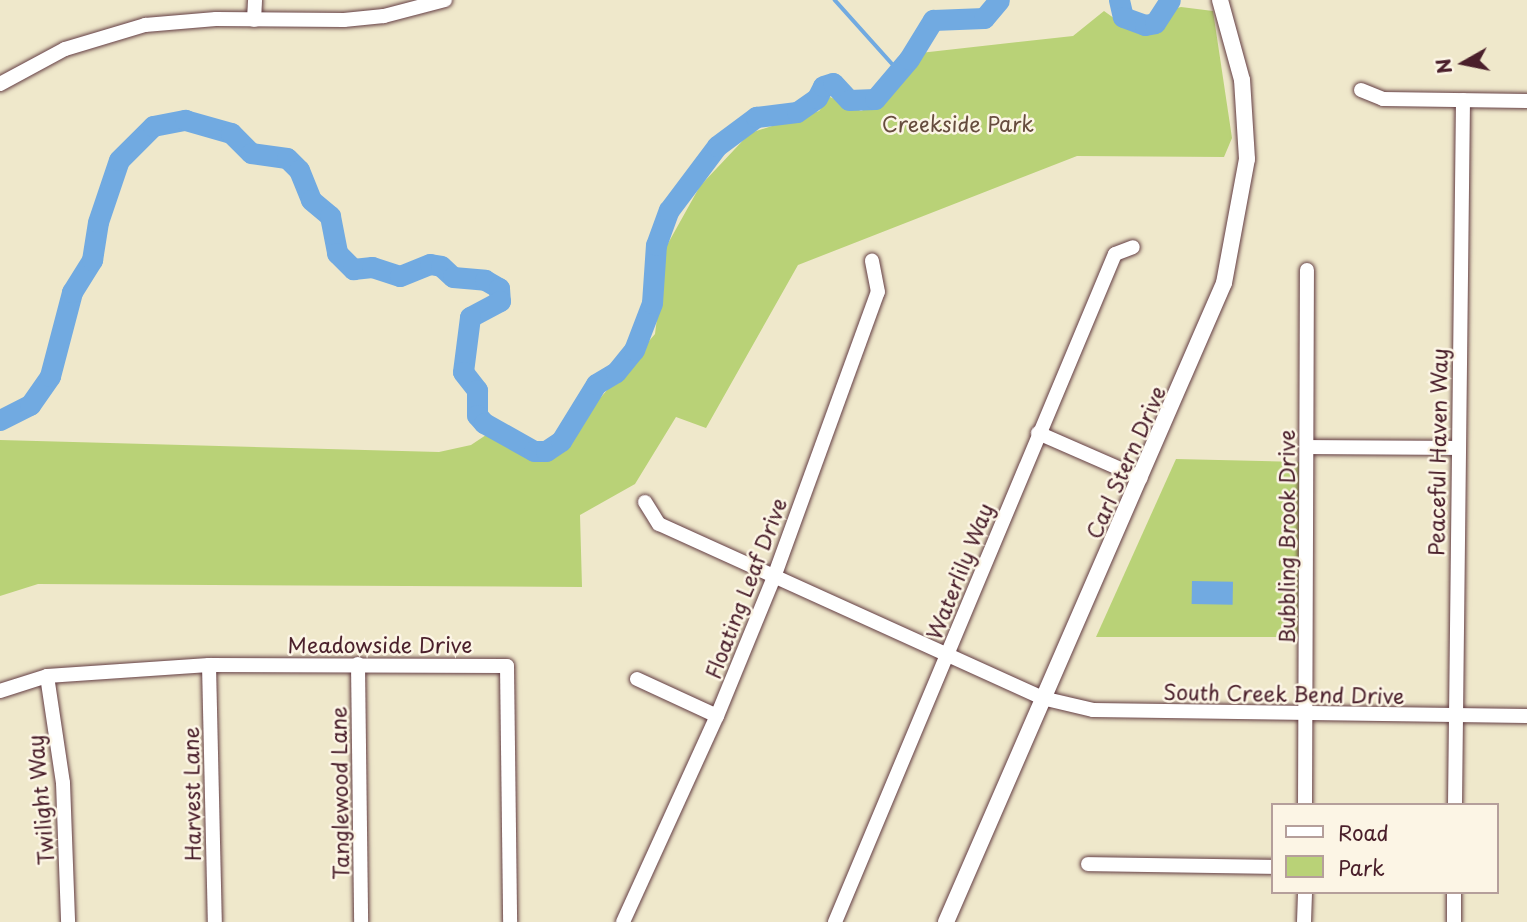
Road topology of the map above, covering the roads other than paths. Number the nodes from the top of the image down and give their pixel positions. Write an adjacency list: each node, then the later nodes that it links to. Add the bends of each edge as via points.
1 (255, 0): 4 (street)
2 (445, 0): 4 (street, via 357,19)
3 (1220, 0): 15 (street, Carl Stern Drive, via 1242,80 1246,133 1236,238 1201,345)
4 (254, 20): 5 (street, via 145,25 102,35)
5 (0, 84)
6 (1361, 90): 7 (street, via 1383,99)
7 (1463, 100): 8 (street); 14 (street, Peaceful Haven Way)
8 (1527, 101)
9 (1133, 247): 12 (street, Waterlily Way, via 1115,254)
10 (872, 261): 17 (street, Floating Leaf Drive, via 878,292)
11 (1307, 270): 13 (street, Bubbling Brook Drive)
12 (1038, 433): 15 (street); 18 (street, Waterlily Way)
13 (1308, 447): 14 (street); 25 (street, Bubbling Brook Drive)
14 (1459, 448): 28 (street, Peaceful Haven Way)
15 (1141, 478): 24 (street, Carl Stern Drive)
16 (645, 502): 17 (street, South Creek Bend Drive, via 659,524)
17 (774, 577): 18 (street, South Creek Bend Drive); 26 (street, Floating Leaf Drive)
18 (946, 656): 24 (street, South Creek Bend Drive); 40 (street, Waterlily Way)
19 (358, 664): 20 (street, Meadowside Drive); 37 (street, Tanglewood Lane); 38 (street, Meadowside Drive, via 507,666)
20 (209, 665): 21 (street, Meadowside Drive); 36 (street, Harvest Lane)
21 (47, 676): 23 (street, Meadowside Drive); 35 (street, Twilight Way, via 64,783)
22 (637, 679): 26 (street)
23 (0, 691)
24 (1042, 698): 25 (street, South Creek Bend Drive, via 1093,710); 41 (street, Carl Stern Drive)
25 (1306, 715): 28 (street, South Creek Bend Drive); 29 (street, Bubbling Brook Drive)
26 (717, 716): 39 (street, Floating Leaf Drive)
27 (1527, 716): 28 (street, South Creek Bend Drive)
28 (1455, 718): 30 (street, Peaceful Haven Way)
29 (1306, 803)
30 (1455, 803)
31 (1088, 863): 32 (street)
32 (1272, 867)
33 (1305, 894): 42 (street)
34 (1454, 894): 43 (street)
35 (68, 922)
36 (215, 922)
37 (361, 922)
38 (510, 922)
39 (623, 922)
40 (835, 922)
41 (946, 922)
42 (1304, 922)
43 (1454, 922)

